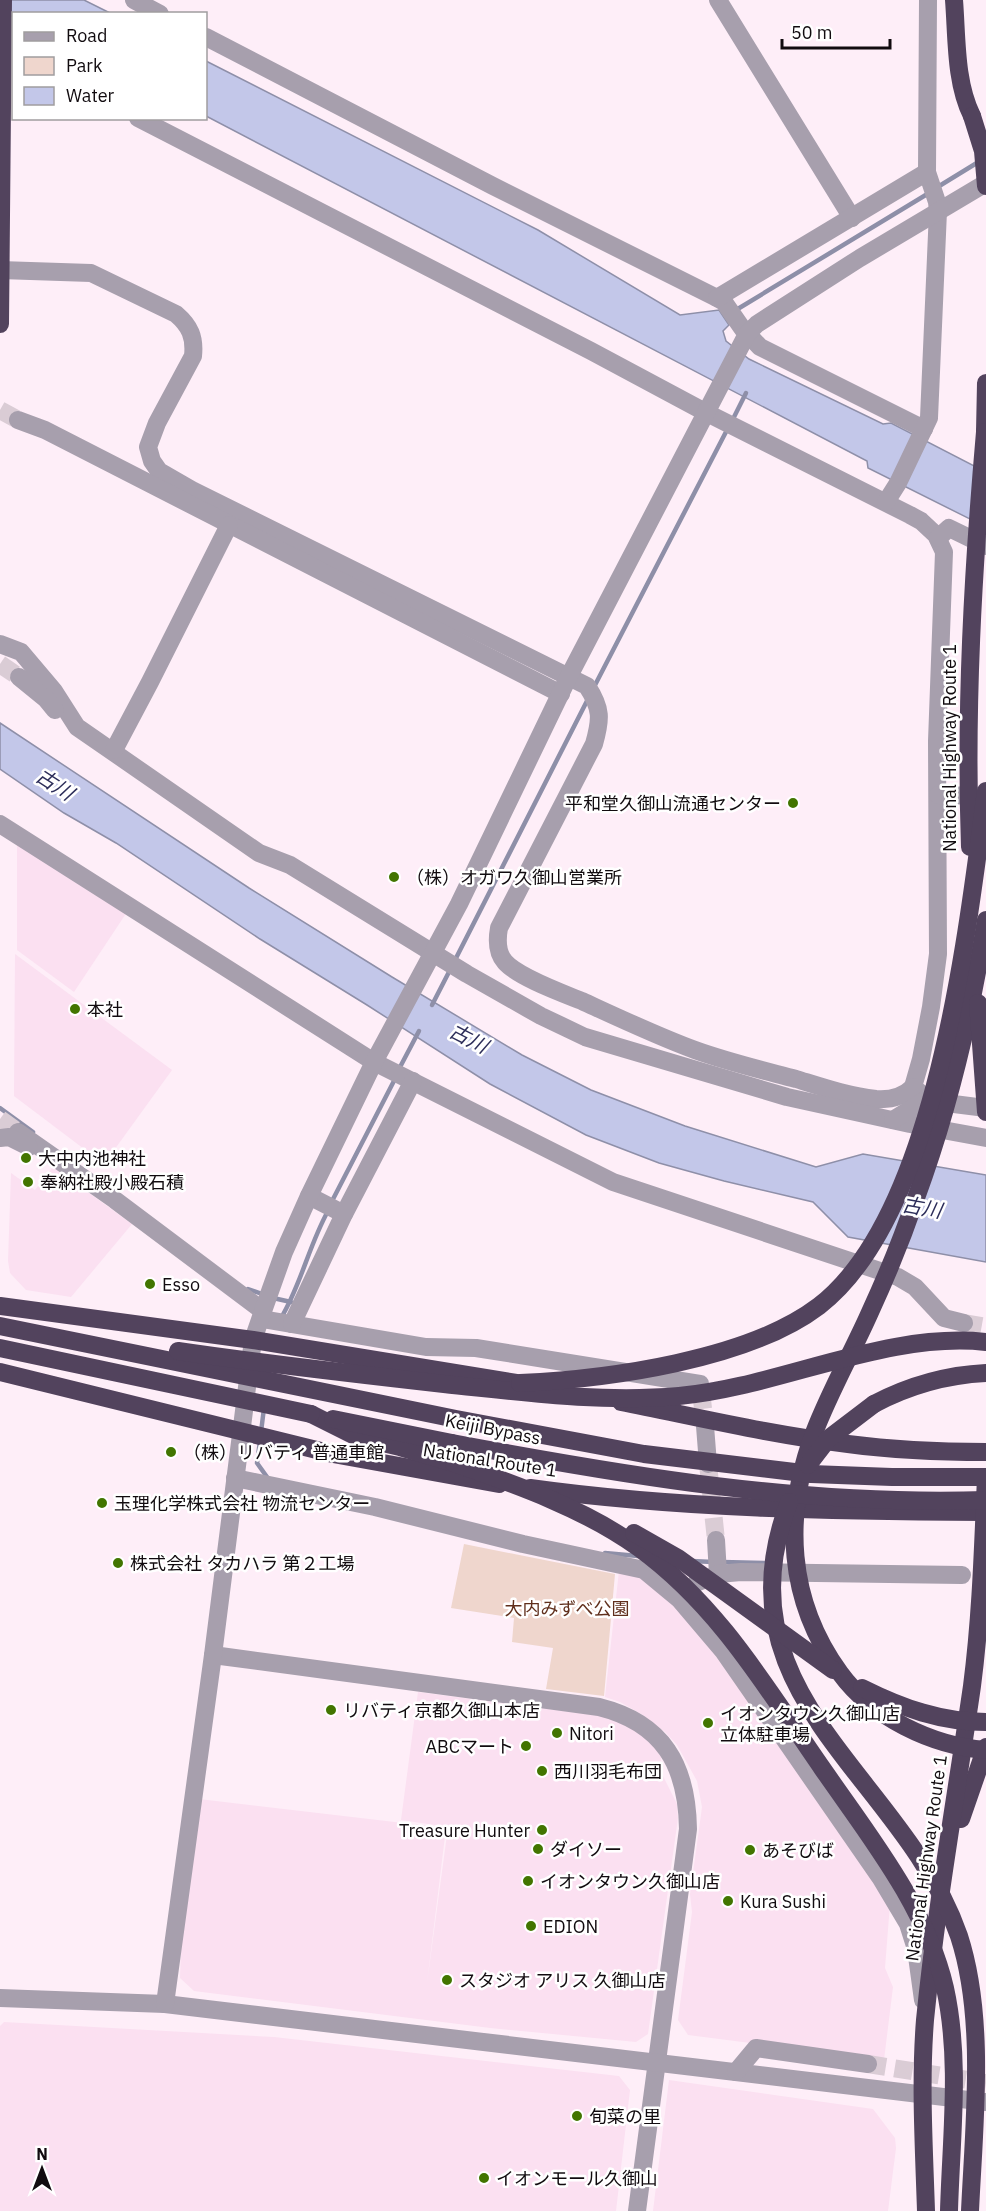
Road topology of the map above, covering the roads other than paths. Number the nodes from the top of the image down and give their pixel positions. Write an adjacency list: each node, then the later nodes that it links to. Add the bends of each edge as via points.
1 (3, 0): 8 (highway)
2 (134, 0): 6 (street)
3 (718, 0): 13 (street)
4 (928, 0): 10 (street)
5 (954, 0): 11 (highway, bridge, via 961,84 983,151)
6 (156, 12)
7 (207, 38): 15 (street)
8 (5, 55): 14 (highway)
9 (142, 120): 19 (street)
10 (928, 175): 12 (street); 13 (street)
11 (986, 184): 12 (street)
12 (938, 206): 17 (street); 21 (street, via 929,418)
13 (852, 218): 15 (street)
14 (0, 270): 16 (highway); 29 (street, via 91,273 176,314 186,323 193,339 193,356 148,447 159,471)
15 (721, 300): 17 (street)
16 (0, 324)
17 (743, 335): 19 (street); 21 (street, via 760,348)
18 (986, 383): 22 (highway, National Highway Route 1)
19 (705, 412): 23 (street); 29 (street)
20 (18, 420): 24 (street, via 45,430)
21 (923, 431): 23 (street)
22 (985, 432): 42 (highway, National Highway Route 1, bridge, via 973,567 967,775)
23 (886, 502): 25 (street, via 921,521)
24 (229, 525): 29 (street); 31 (street)
25 (938, 538): 26 (street, via 949,528); 33 (street, via 944,552)
26 (986, 546)
27 (0, 644): 30 (street, via 21,652 54,691)
28 (19, 677): 30 (street, via 46,699 64,721)
29 (565, 686): 37 (street); 40 (street, via 587,687 599,708 600,723 594,744 499,928 498,949 504,961 560,992 729,1061 875,1099 905,1095)
30 (77, 727): 31 (street)
31 (114, 750): 37 (street, via 259,853 290,865)
32 (986, 791): 60 (highway, bridge, via 967,937 919,1136 872,1246 838,1289 771,1334 678,1362 545,1382)
33 (938, 795): 34 (street); 40 (street, via 938,954)
34 (986, 796)
35 (0, 824): 38 (street)
36 (986, 920): 77 (highway, bridge, via 950,1094 918,1194 805,1461 798,1489 794,1552 815,1633 850,1687 900,1724 930,1737)
37 (432, 956): 38 (street); 43 (street, via 585,1037 787,1096)
38 (376, 1059): 39 (street); 48 (street)
39 (413, 1081): 49 (street); 52 (street, via 614,1182 898,1277 915,1287 944,1318)
40 (913, 1087): 41 (street)
41 (927, 1100): 42 (street); 43 (street)
42 (986, 1110)
43 (893, 1120): 46 (street)
44 (18, 1132): 47 (street)
45 (0, 1138): 47 (street, via 9,1137)
46 (986, 1138)
47 (56, 1158): 51 (street)
48 (309, 1196): 49 (street); 51 (street)
49 (344, 1214): 53 (street)
50 (0, 1306): 55 (highway)
51 (262, 1315): 53 (street); 55 (street)
52 (964, 1323)
53 (292, 1324): 61 (street, via 426,1347 476,1348 700,1384)
54 (0, 1325): 60 (highway, bridge); 68 (highway, Keiji Bypass, bridge, via 466,1422 644,1454 811,1473)
55 (253, 1341): 64 (street); 65 (highway, via 576,1393 796,1436 892,1449)
56 (986, 1342): 60 (highway, bridge, via 900,1347 721,1389 645,1399 562,1397)
57 (0, 1348): 62 (highway, Keiji Bypass, bridge)
58 (0, 1372): 64 (highway, National Route 1)
59 (986, 1373): 90 (highway, bridge, via 929,1380 901,1390 874,1404 828,1439 795,1488 772,1568 777,1629 791,1674 805,1702 822,1730 920,1857 959,1936 975,2027)
60 (426, 1382)
61 (701, 1391)
62 (311, 1414): 67 (highway, bridge, via 357,1437); 70 (highway, Keiji Bypass, bridge, via 547,1461 730,1489)
63 (705, 1426): 66 (street)
64 (242, 1433): 69 (street); 70 (highway, National Route 1, via 406,1468 578,1494 771,1507)
65 (986, 1452)
66 (708, 1464)
67 (491, 1476): 76 (highway, bridge, via 591,1513 678,1558 827,1666 889,1701 949,1720); 89 (highway, bridge, via 606,1527 638,1547 694,1594 745,1657 890,1868 925,1930 940,1970 950,2017 953,2083)
68 (986, 1477): 70 (highway, National Highway Route 1)
69 (236, 1478): 74 (street, via 637,1568); 75 (street)
70 (986, 1509): 78 (highway, National Highway Route 1, via 972,1684)
71 (716, 1540): 72 (street)
72 (718, 1574): 73 (street); 74 (street, via 698,1581)
73 (962, 1575)
74 (679, 1599): 81 (street, via 724,1652 861,1849 908,1924 916,1949)
75 (213, 1654): 80 (street); 82 (street, via 599,1707 627,1716 657,1737 680,1772 688,1802 688,1829)
76 (986, 1722)
77 (986, 1748): 78 (highway)
78 (944, 1875): 81 (highway, National Highway Route 1)
79 (0, 1998): 80 (street)
80 (165, 2004): 82 (street)
81 (925, 2022): 85 (highway, National Highway Route 1)
82 (655, 2062): 84 (street); 87 (street)
83 (868, 2064): 84 (street, via 756,2048)
84 (736, 2072): 85 (street)
85 (923, 2094): 86 (street); 88 (highway, National Highway Route 1)
86 (986, 2102)
87 (637, 2211)
88 (926, 2211)
89 (949, 2211)
90 (970, 2211)

